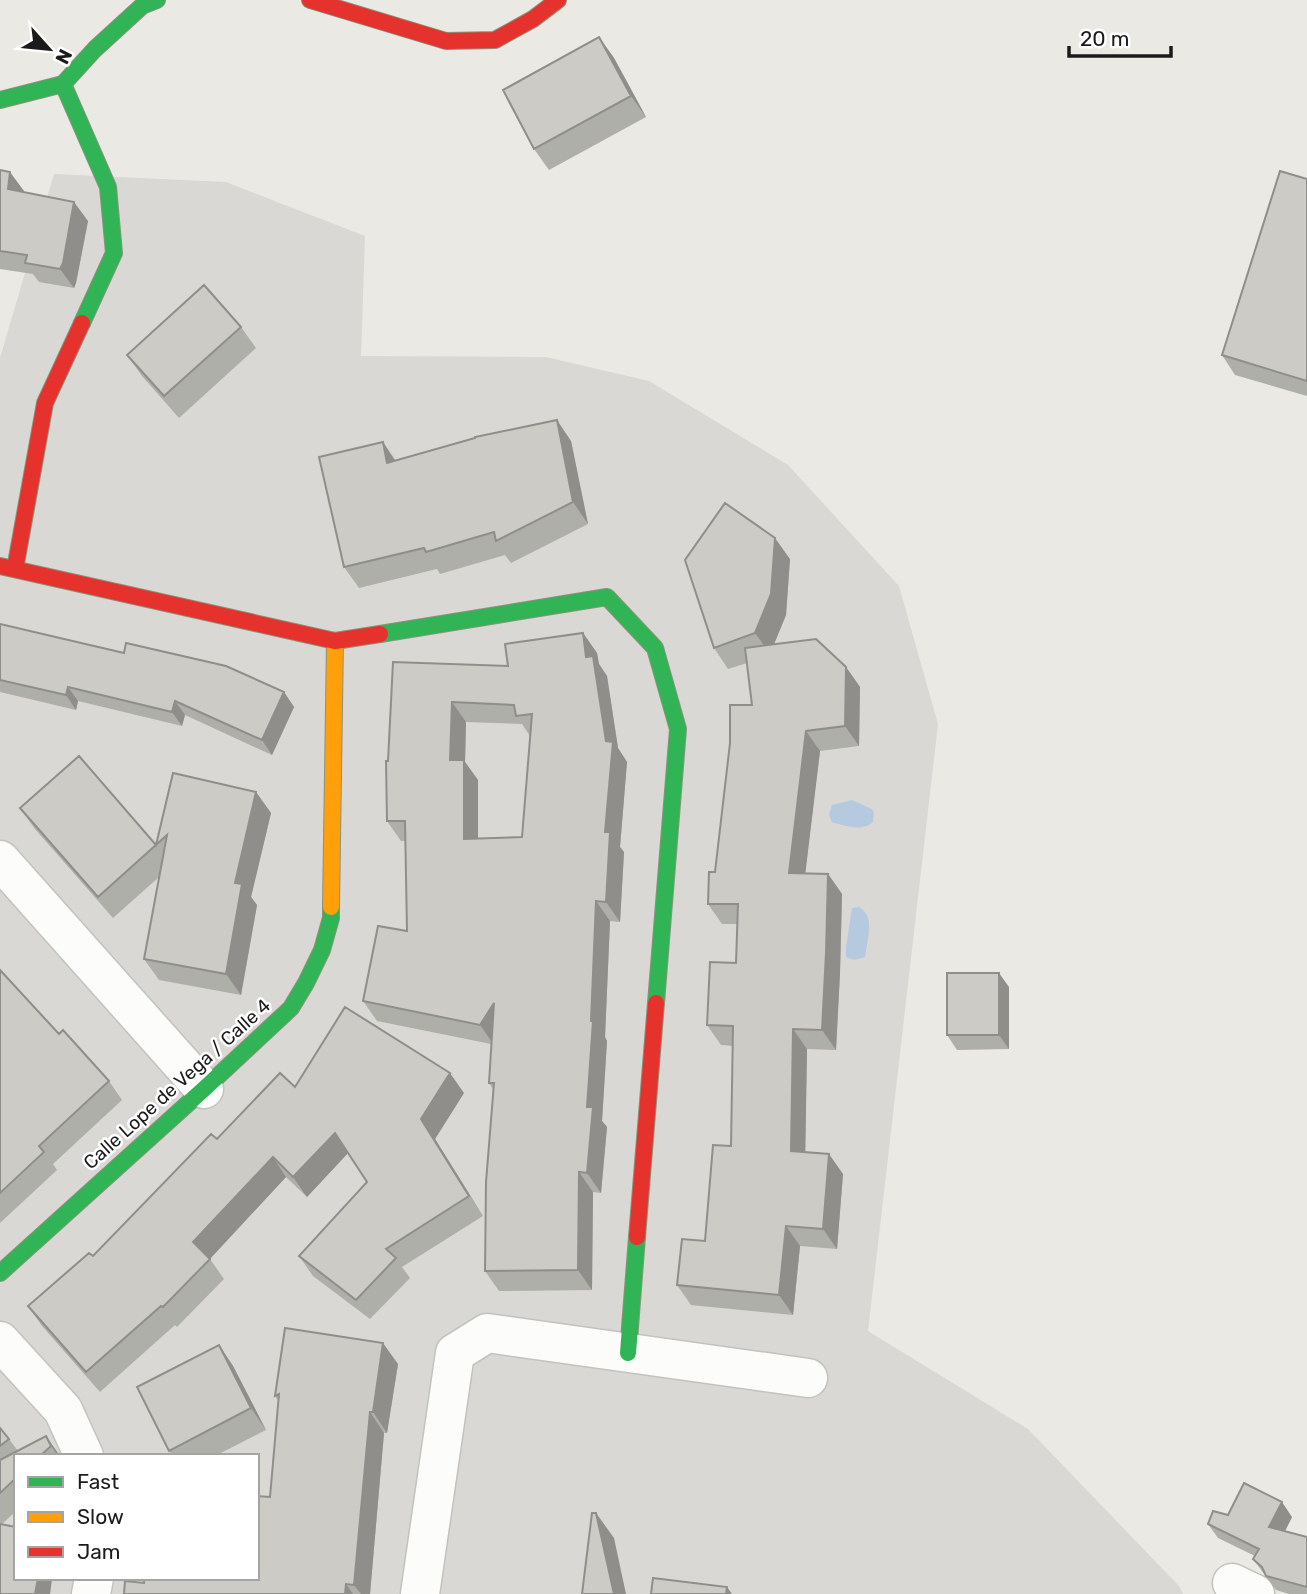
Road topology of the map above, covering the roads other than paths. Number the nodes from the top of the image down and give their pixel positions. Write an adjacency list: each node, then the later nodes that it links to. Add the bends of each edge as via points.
1 (157, 0): 4 (street, via 133,14)
2 (310, 0): 3 (street, via 446,41 495,40)
3 (558, 0)
4 (63, 85): 5 (street); 6 (street, via 108,187 114,253 45,403)
5 (0, 100)
6 (8, 568): 7 (street)
7 (335, 642): 9 (street, Calle Lope de Vega / Calle 4, via 331,918 322,950 291,1008); 12 (street, via 607,597 655,648 678,730)
8 (0, 860): 9 (street)
9 (204, 1089): 10 (street, Calle Lope de Vega / Calle 4)
10 (0, 1273)
11 (0, 1341): 14 (street, via 63,1410)
12 (628, 1353): 13 (street); 15 (street, via 486,1334 455,1353)
13 (808, 1378)
14 (82, 1454)
15 (420, 1594)

